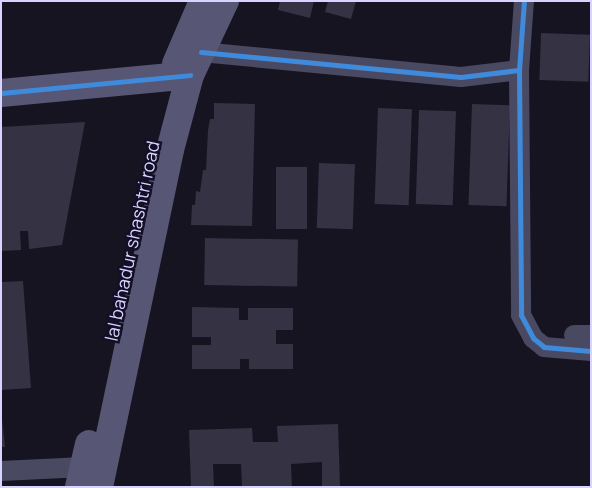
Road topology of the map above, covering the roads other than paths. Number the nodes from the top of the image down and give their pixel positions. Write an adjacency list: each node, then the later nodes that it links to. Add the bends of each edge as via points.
1 (203, 1): 4 (main road, lal bahadur shashtri road)
2 (225, 1): 4 (main road)
3 (524, 1): 5 (street)
4 (187, 68): 5 (street, via 461,77); 6 (main road); 9 (main road, lal bahadur shashtri road, via 150,153)
5 (519, 70): 7 (street, via 521,315 533,338 544,347)
6 (1, 93)
7 (591, 350)
8 (1, 471): 9 (street)
9 (87, 480)

